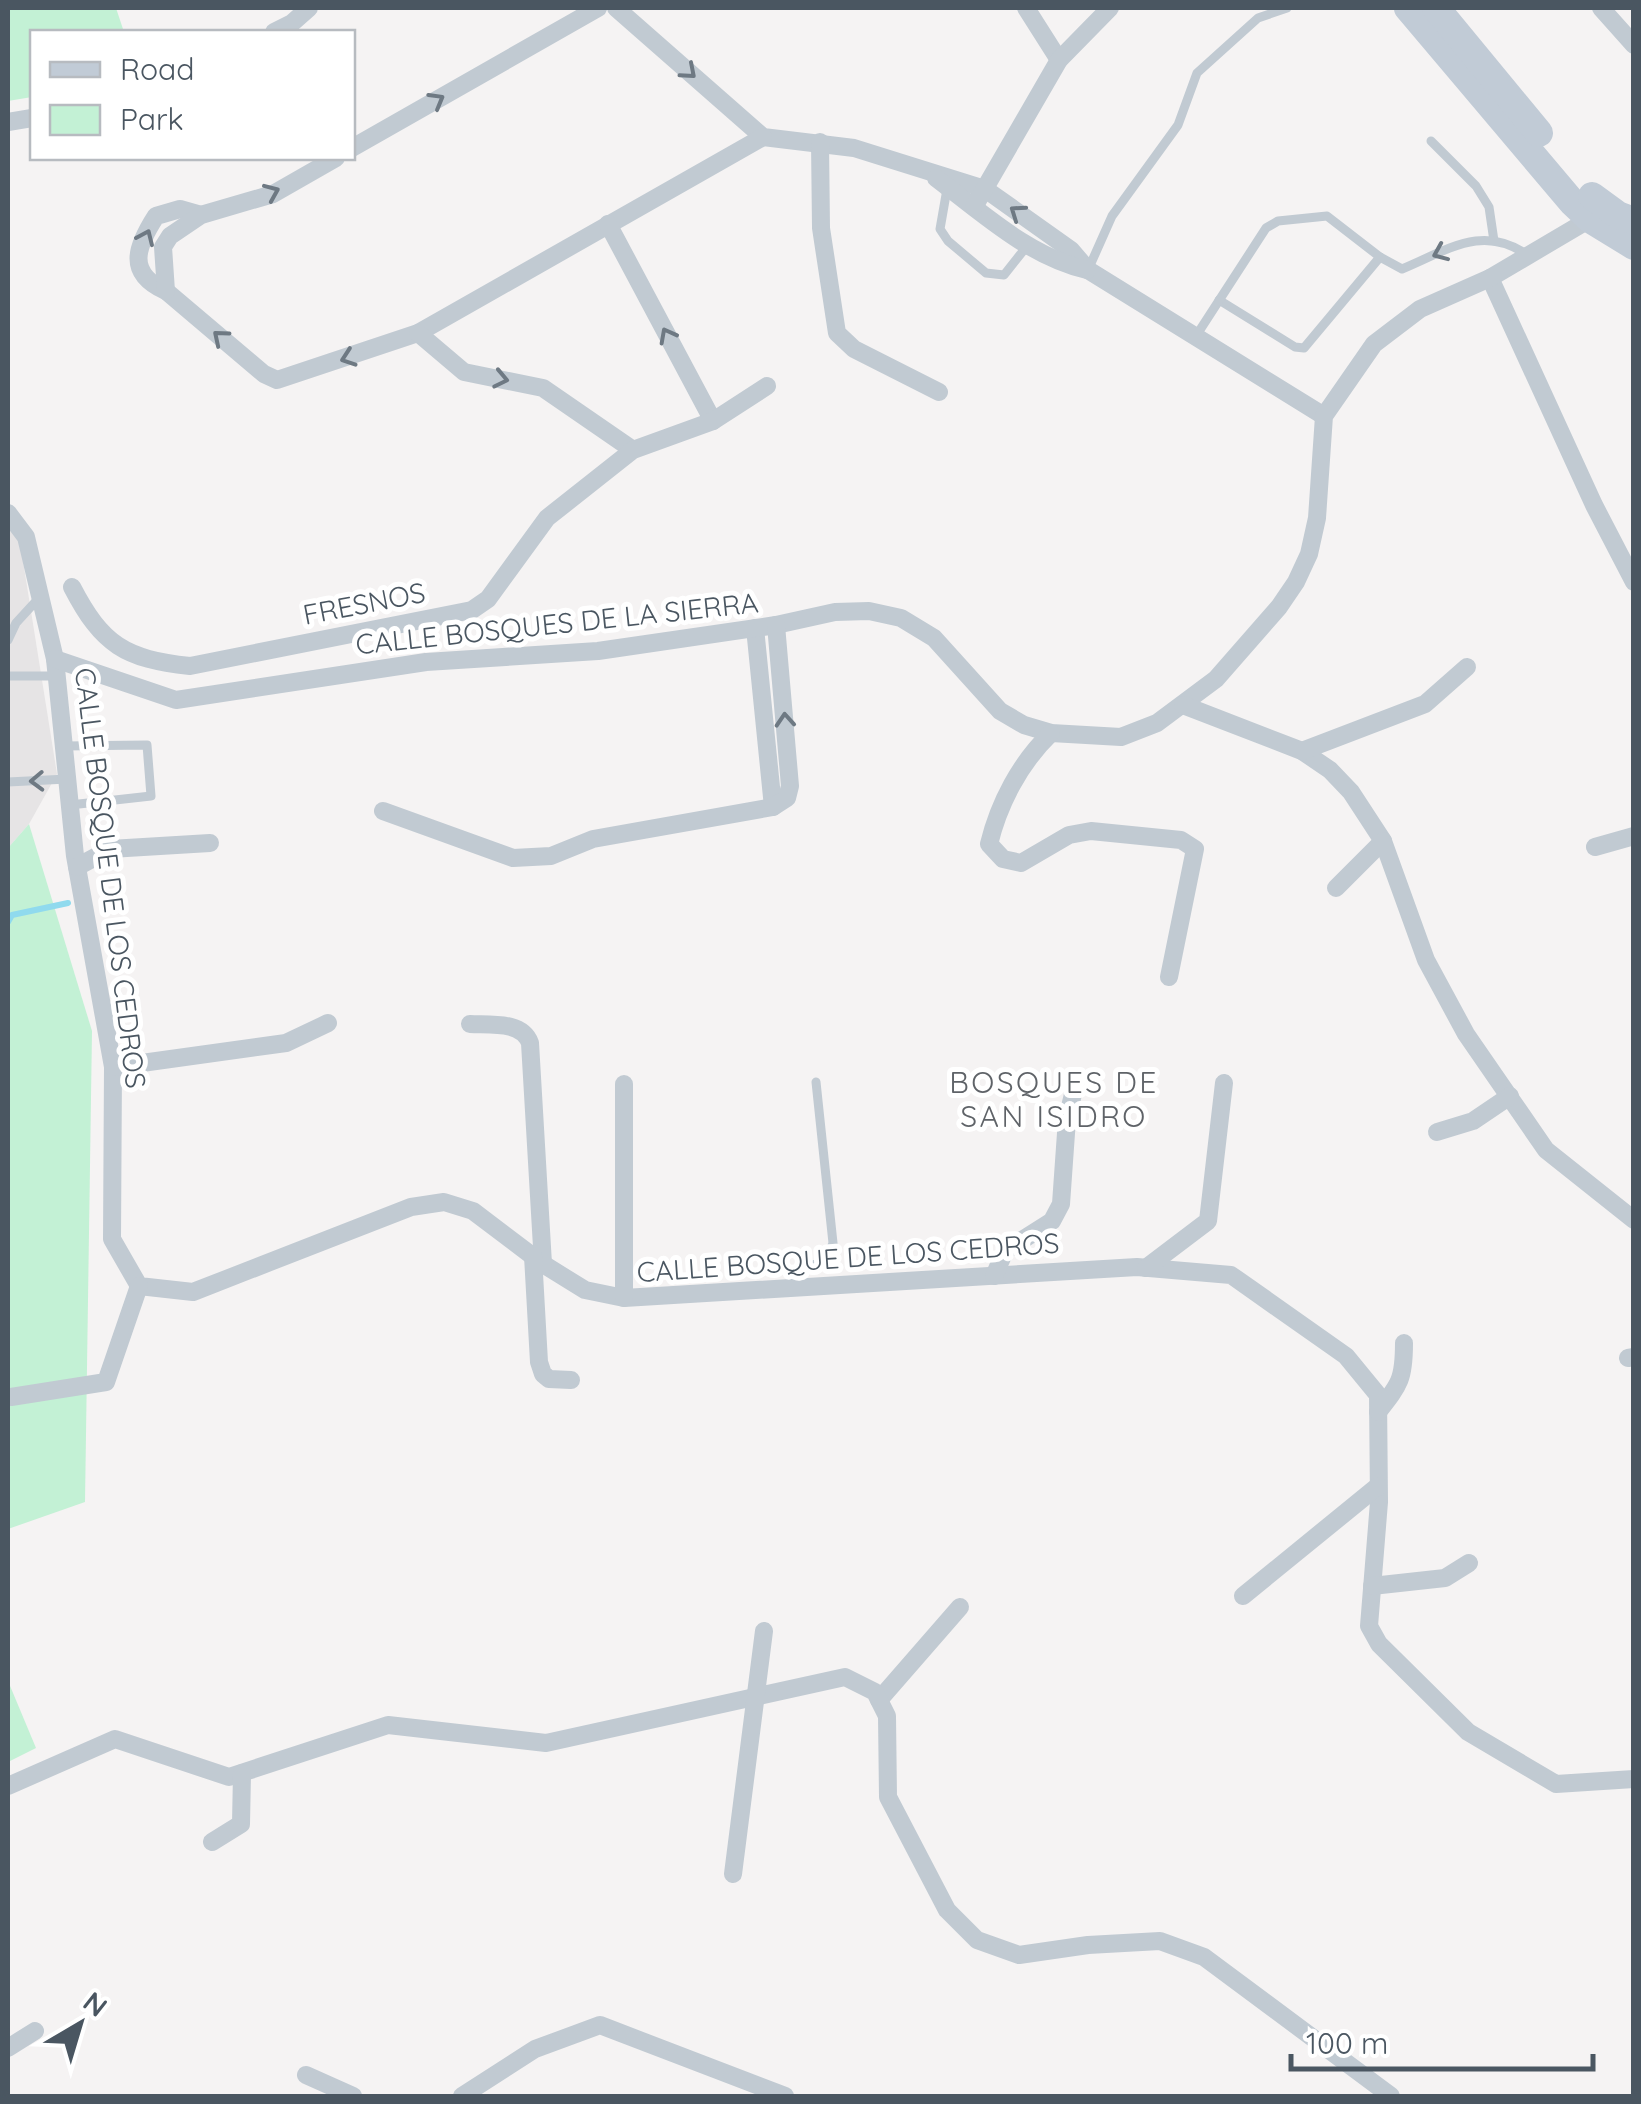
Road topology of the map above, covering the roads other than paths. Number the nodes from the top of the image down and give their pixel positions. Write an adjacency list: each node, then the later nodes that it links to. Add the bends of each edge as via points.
1 (310, 8): 10 (street)
2 (598, 8): 16 (street, one-way to 2)
3 (616, 8): 13 (street, one-way to 13)
4 (1026, 8): 12 (street)
5 (1110, 8): 12 (street)
6 (1288, 8): 30 (lane, via 1258,18 1198,73 1178,125 1112,216)
7 (1408, 8): 21 (main road)
8 (1436, 8): 21 (main road, via 1585,189)
9 (1601, 8): 11 (street)
10 (278, 30)
11 (1634, 46)
12 (1059, 60): 19 (street)
13 (763, 137): 15 (street); 24 (street)
14 (1431, 141): 25 (lane, via 1476,186 1489,208)
15 (820, 142): 18 (street, via 921,167); 37 (street, via 821,228 837,333 854,350)
16 (355, 146)
17 (332, 160): 22 (street, one-way to 17, via 273,194)
18 (950, 182): 19 (street); 20 (street); 26 (lane, via 940,229 986,273 1004,275)
19 (984, 189): 20 (street); 30 (street, one-way to 19, via 1071,250)
20 (974, 207): 26 (street)
21 (1596, 212): 23 (main road); 27 (main road); 28 (street)
22 (202, 215): 32 (street, via 162,247); 32 (street, one-way to 22, via 148,283 138,264 142,238 156,216 180,210)
23 (1634, 221)
24 (608, 224): 34 (street); 39 (street, one-way to 24)
25 (1494, 240): 28 (lane); 29 (lane, one-way to 29, via 1474,239 1402,269)
26 (1028, 245): 30 (street)
27 (1634, 246)
28 (1530, 256): 31 (street)
29 (1380, 258): 33 (lane, via 1304,348); 33 (lane, via 1327,216 1278,221 1266,228)
30 (1088, 270): 35 (street)
31 (1490, 278): 38 (street, via 1391,328); 42 (street)
32 (166, 291): 34 (street, one-way to 32, via 277,380)
33 (1220, 300): 35 (lane)
34 (418, 334): 40 (street, one-way to 40, via 464,372 543,388)
35 (1196, 336): 38 (street)
36 (767, 386): 39 (street, FRESNOS)
37 (939, 392)
38 (1324, 416): 51 (street, CALLE BOSQUES DE LA SIERRA, via 1317,518 1296,582 1240,653)
39 (714, 421): 40 (street, FRESNOS)
40 (633, 450): 43 (street, FRESNOS, via 547,518 488,599 472,610 190,666 151,662 116,648 89,620)
41 (8, 513): 44 (street, CALLE BOSQUE DE LOS CEDROS, via 26,537)
42 (1634, 582)
43 (72, 587)
44 (40, 597): 47 (lane); 48 (street, CALLE BOSQUE DE LOS CEDROS)
45 (776, 625): 46 (street, CALLE BOSQUES DE LA SIERRA); 52 (street, CALLE BOSQUES DE LA SIERRA, via 836,612 901,618 934,638 1000,711); 58 (street, one-way to 45, via 790,786)
46 (756, 628): 48 (street, CALLE BOSQUES DE LA SIERRA, via 598,651 426,662 176,700); 58 (street)
47 (8, 640)
48 (56, 667): 50 (lane); 53 (street, CALLE BOSQUE DE LOS CEDROS)
49 (1466, 667): 54 (street, via 1425,704)
50 (8, 676)
51 (1183, 705): 52 (street, CALLE BOSQUES DE LA SIERRA, via 1121,737); 54 (street)
52 (1051, 733): 66 (street, via 997,812 989,844 1003,859 1021,863 1069,835 1091,831 1180,840 1195,848)
53 (64, 746): 55 (street, CALLE BOSQUE DE LOS CEDROS); 57 (lane, via 148,745 152,796)
54 (1302, 751): 61 (street, via 1351,792)
55 (68, 780): 56 (lane, one-way to 56); 57 (street, CALLE BOSQUE DE LOS CEDROS)
56 (8, 782)
57 (70, 805): 64 (street, CALLE BOSQUE DE LOS CEDROS)
58 (774, 807): 59 (street, via 593,839 551,856 513,858)
59 (383, 811)
60 (1634, 836): 63 (street)
61 (1383, 841): 65 (street); 74 (street, via 1440,990)
62 (210, 843): 64 (street, via 110,849)
63 (1594, 848)
64 (77, 866): 69 (street, CALLE BOSQUE DE LOS CEDROS)
65 (1336, 888)
66 (1168, 977)
67 (328, 1023): 69 (street, via 286,1043)
68 (470, 1024): 77 (street, via 517,1028 530,1044)
69 (114, 1067): 80 (street, CALLE BOSQUE DE LOS CEDROS, via 112,1239)
70 (816, 1082): 81 (lane, via 833,1244 820,1265 792,1273)
71 (1224, 1082): 78 (street, via 1208,1221)
72 (624, 1084): 82 (street)
73 (1075, 1086): 79 (street, via 1061,1204 1052,1221 1005,1250)
74 (1510, 1096): 75 (street, via 1473,1121); 76 (street, via 1546,1150)
75 (1437, 1132)
76 (1634, 1220)
77 (538, 1260): 80 (street, CALLE BOSQUE DE LOS CEDROS, via 474,1211 444,1202 411,1207 193,1292); 82 (street, CALLE BOSQUE DE LOS CEDROS, via 585,1290); 84 (street, via 539,1362 549,1380)
78 (1146, 1268): 79 (street, CALLE BOSQUE DE LOS CEDROS); 86 (street, CALLE BOSQUE DE LOS CEDROS, via 1231,1275 1346,1356 1378,1396)
79 (994, 1276): 81 (street, CALLE BOSQUE DE LOS CEDROS)
80 (139, 1286): 85 (street, via 106,1382)
81 (790, 1289): 82 (street, CALLE BOSQUE DE LOS CEDROS)
82 (624, 1298)
83 (1404, 1343): 86 (street, via 1401,1383)
84 (571, 1380)
85 (11, 1397)
86 (1378, 1412): 87 (street, CALLE BOSQUE DE LOS CEDROS)
87 (1378, 1486): 89 (street, CALLE BOSQUE DE LOS CEDROS); 90 (street)
88 (1469, 1563): 89 (street, via 1446,1578)
89 (1372, 1586): 96 (street, CALLE BOSQUE DE LOS CEDROS, via 1369,1626 1379,1644 1468,1732 1556,1784)
90 (1243, 1596)
91 (960, 1607): 94 (street)
92 (764, 1631): 93 (street)
93 (756, 1697): 94 (street, via 845,1677); 95 (street, via 546,1743 388,1725); 99 (street)
94 (879, 1700): 106 (street, via 886,1716 888,1796 947,1910 977,1940 1019,1955 1160,1941 1204,1957)
95 (242, 1773): 97 (street, via 214,1774 115,1739); 98 (street, via 241,1824)
96 (1634, 1779)
97 (8, 1786)
98 (212, 1842)
99 (733, 1874)
100 (35, 2032): 101 (street)
101 (8, 2048)
102 (306, 2075): 103 (street)
103 (353, 2096)
104 (462, 2096): 105 (street, via 535,2049 600,2025)
105 (785, 2096)
106 (1391, 2096)

